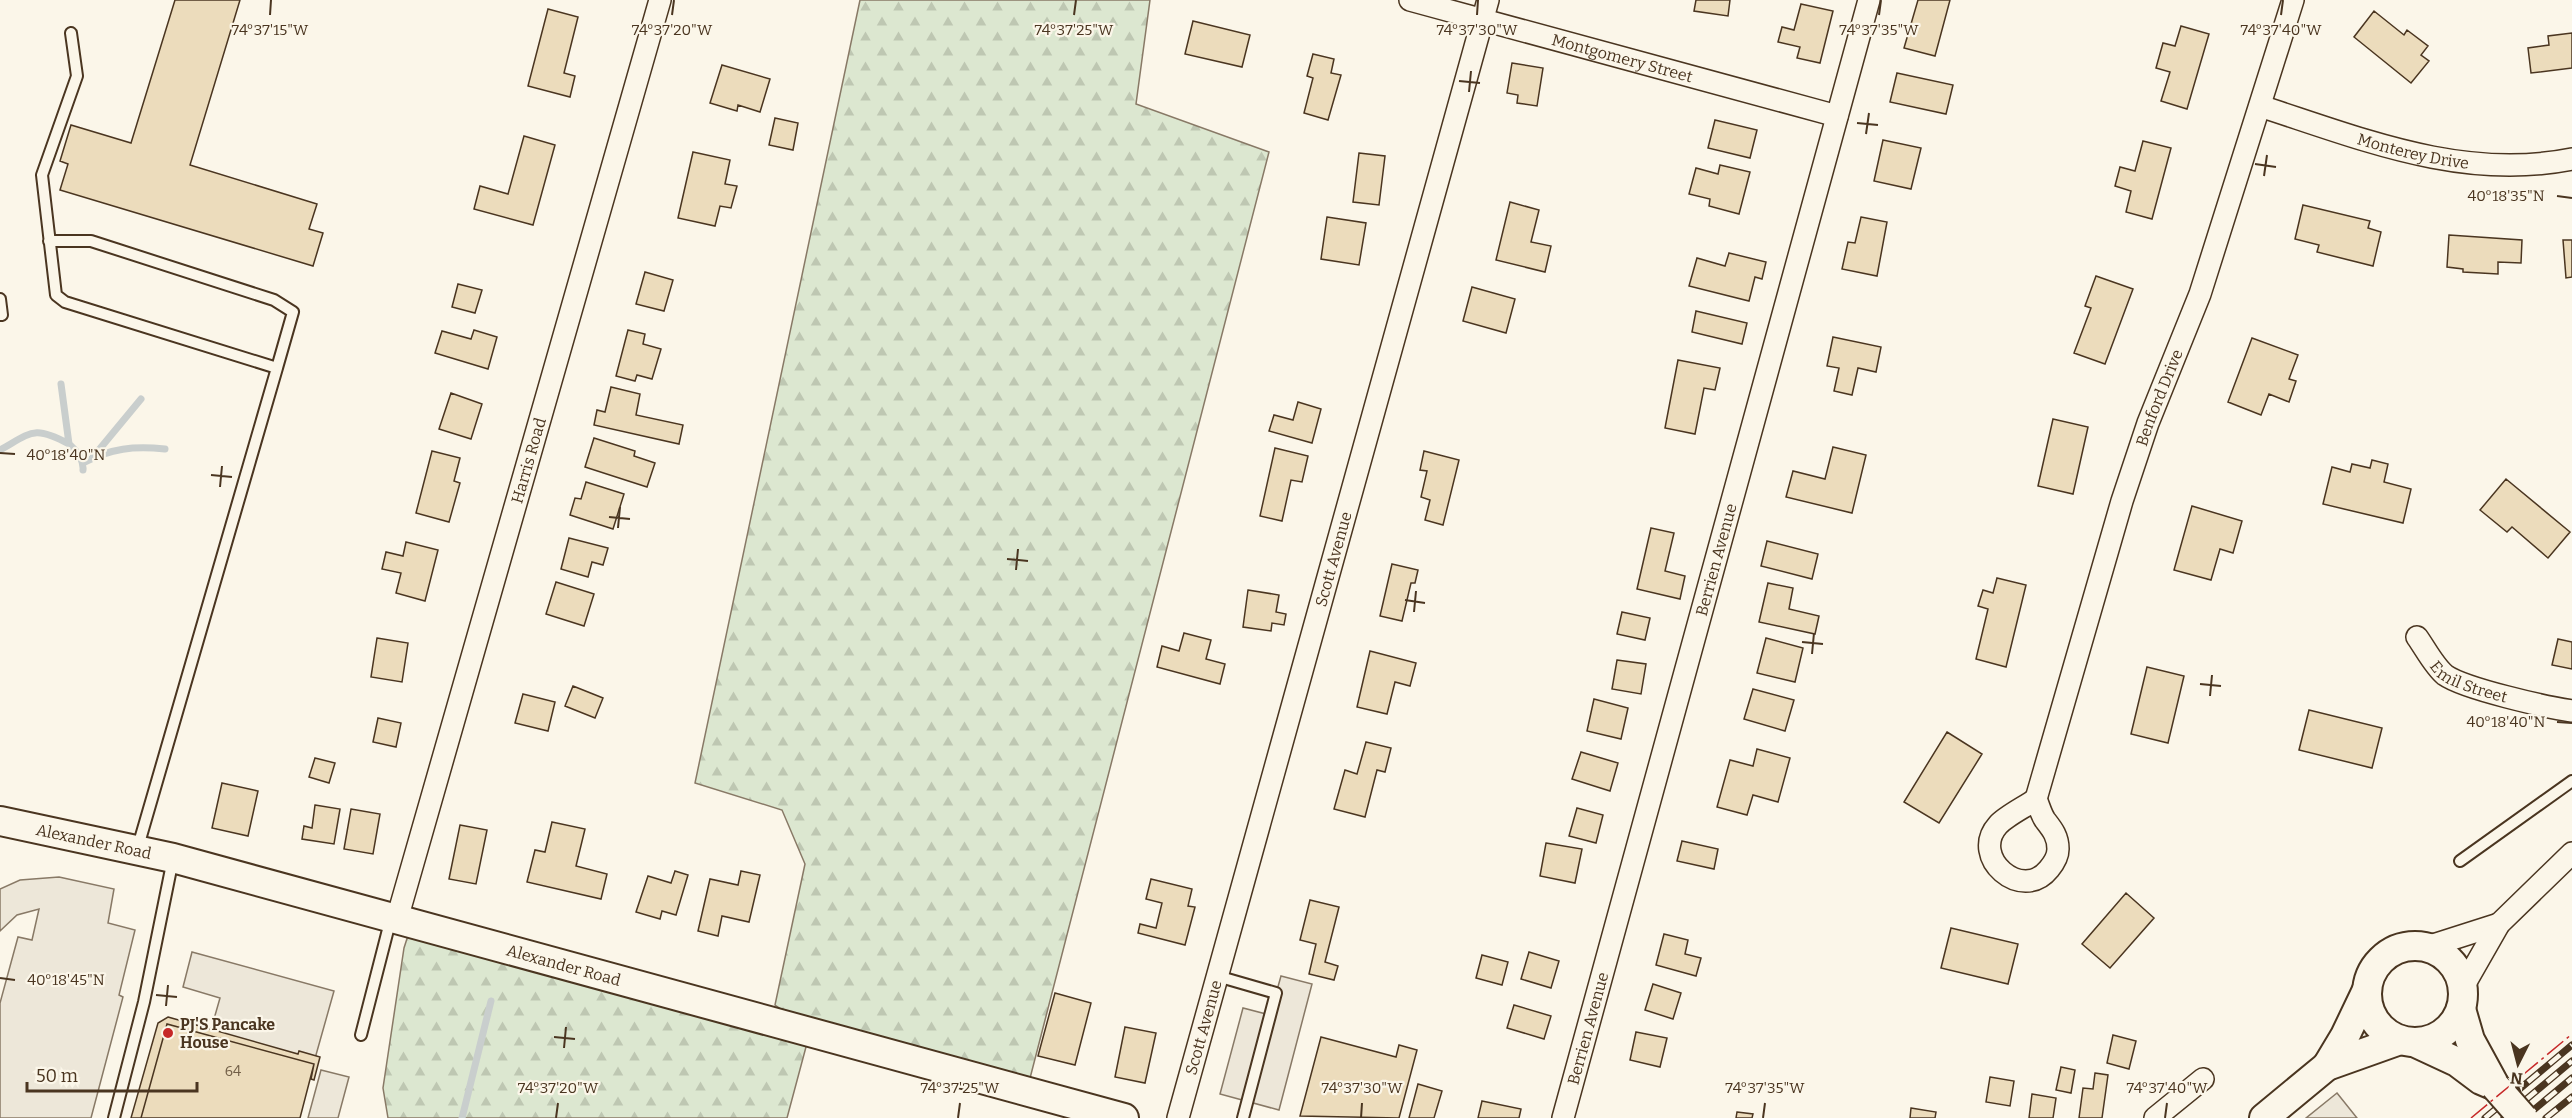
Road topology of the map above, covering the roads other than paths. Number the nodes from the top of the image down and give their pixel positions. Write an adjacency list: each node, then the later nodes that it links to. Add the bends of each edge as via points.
1 (660, 0): 23 (street, Harris Road)
2 (1410, 0): 5 (street, Montgomery Street)
3 (1869, 0): 8 (street, Berrien Avenue)
4 (2294, 0): 7 (street, Benford Drive)
5 (1486, 10): 8 (street, Montgomery Street); 26 (street, Scott Avenue)
6 (71, 33): 10 (lane, via 77,76 42,175)
7 (2260, 106): 9 (street, Monterey Drive, via 2424,157 2472,164 2521,165); 17 (street, Benford Drive, via 2200,294 2148,423 2122,501)
8 (1837, 116): 38 (street, Berrien Avenue)
9 (2572, 159)
10 (49, 242): 13 (lane, via 56,295 65,302); 13 (lane, via 91,241 274,300 293,312)
11 (0, 299): 12 (lane)
12 (0, 315)
13 (277, 368): 19 (lane)
14 (2417, 637): 15 (street, Emil Street, via 2441,671 2451,678)
15 (2572, 711)
16 (2572, 781): 22 (lane)
17 (2036, 799)
18 (0, 821): 19 (street, Alexander Road)
19 (136, 850): 21 (street, Alexander Road)
20 (2572, 853): 24 (street)
21 (173, 858): 23 (street, Alexander Road); 34 (lane, via 144,1002)
22 (2460, 861)
23 (394, 919): 29 (lane); 35 (street, Alexander Road)
24 (2499, 924): 25 (street); 28 (street)
25 (2427, 947): 27 (street, via 2394,950 2380,960); 28 (street, via 2451,961 2459,973)
26 (1217, 976): 36 (street, Scott Avenue); 37 (lane, via 1276,993)
27 (2367, 990): 30 (street, via 2368,1006 2375,1021 2386,1032); 31 (street)
28 (2462, 998): 30 (street, via 2457,1019 2443,1033 2424,1041); 33 (street, via 2470,1040)
29 (361, 1035)
30 (2407, 1041): 31 (street); 33 (street, via 2446,1056)
31 (2327, 1066): 40 (street)
32 (2203, 1079): 39 (street)
33 (2495, 1086): 41 (street, bridge)
34 (114, 1118)
35 (1124, 1118)
36 (1178, 1118)
37 (1242, 1118)
38 (1563, 1118)
39 (2155, 1118)
40 (2264, 1118)
41 (2523, 1118)

